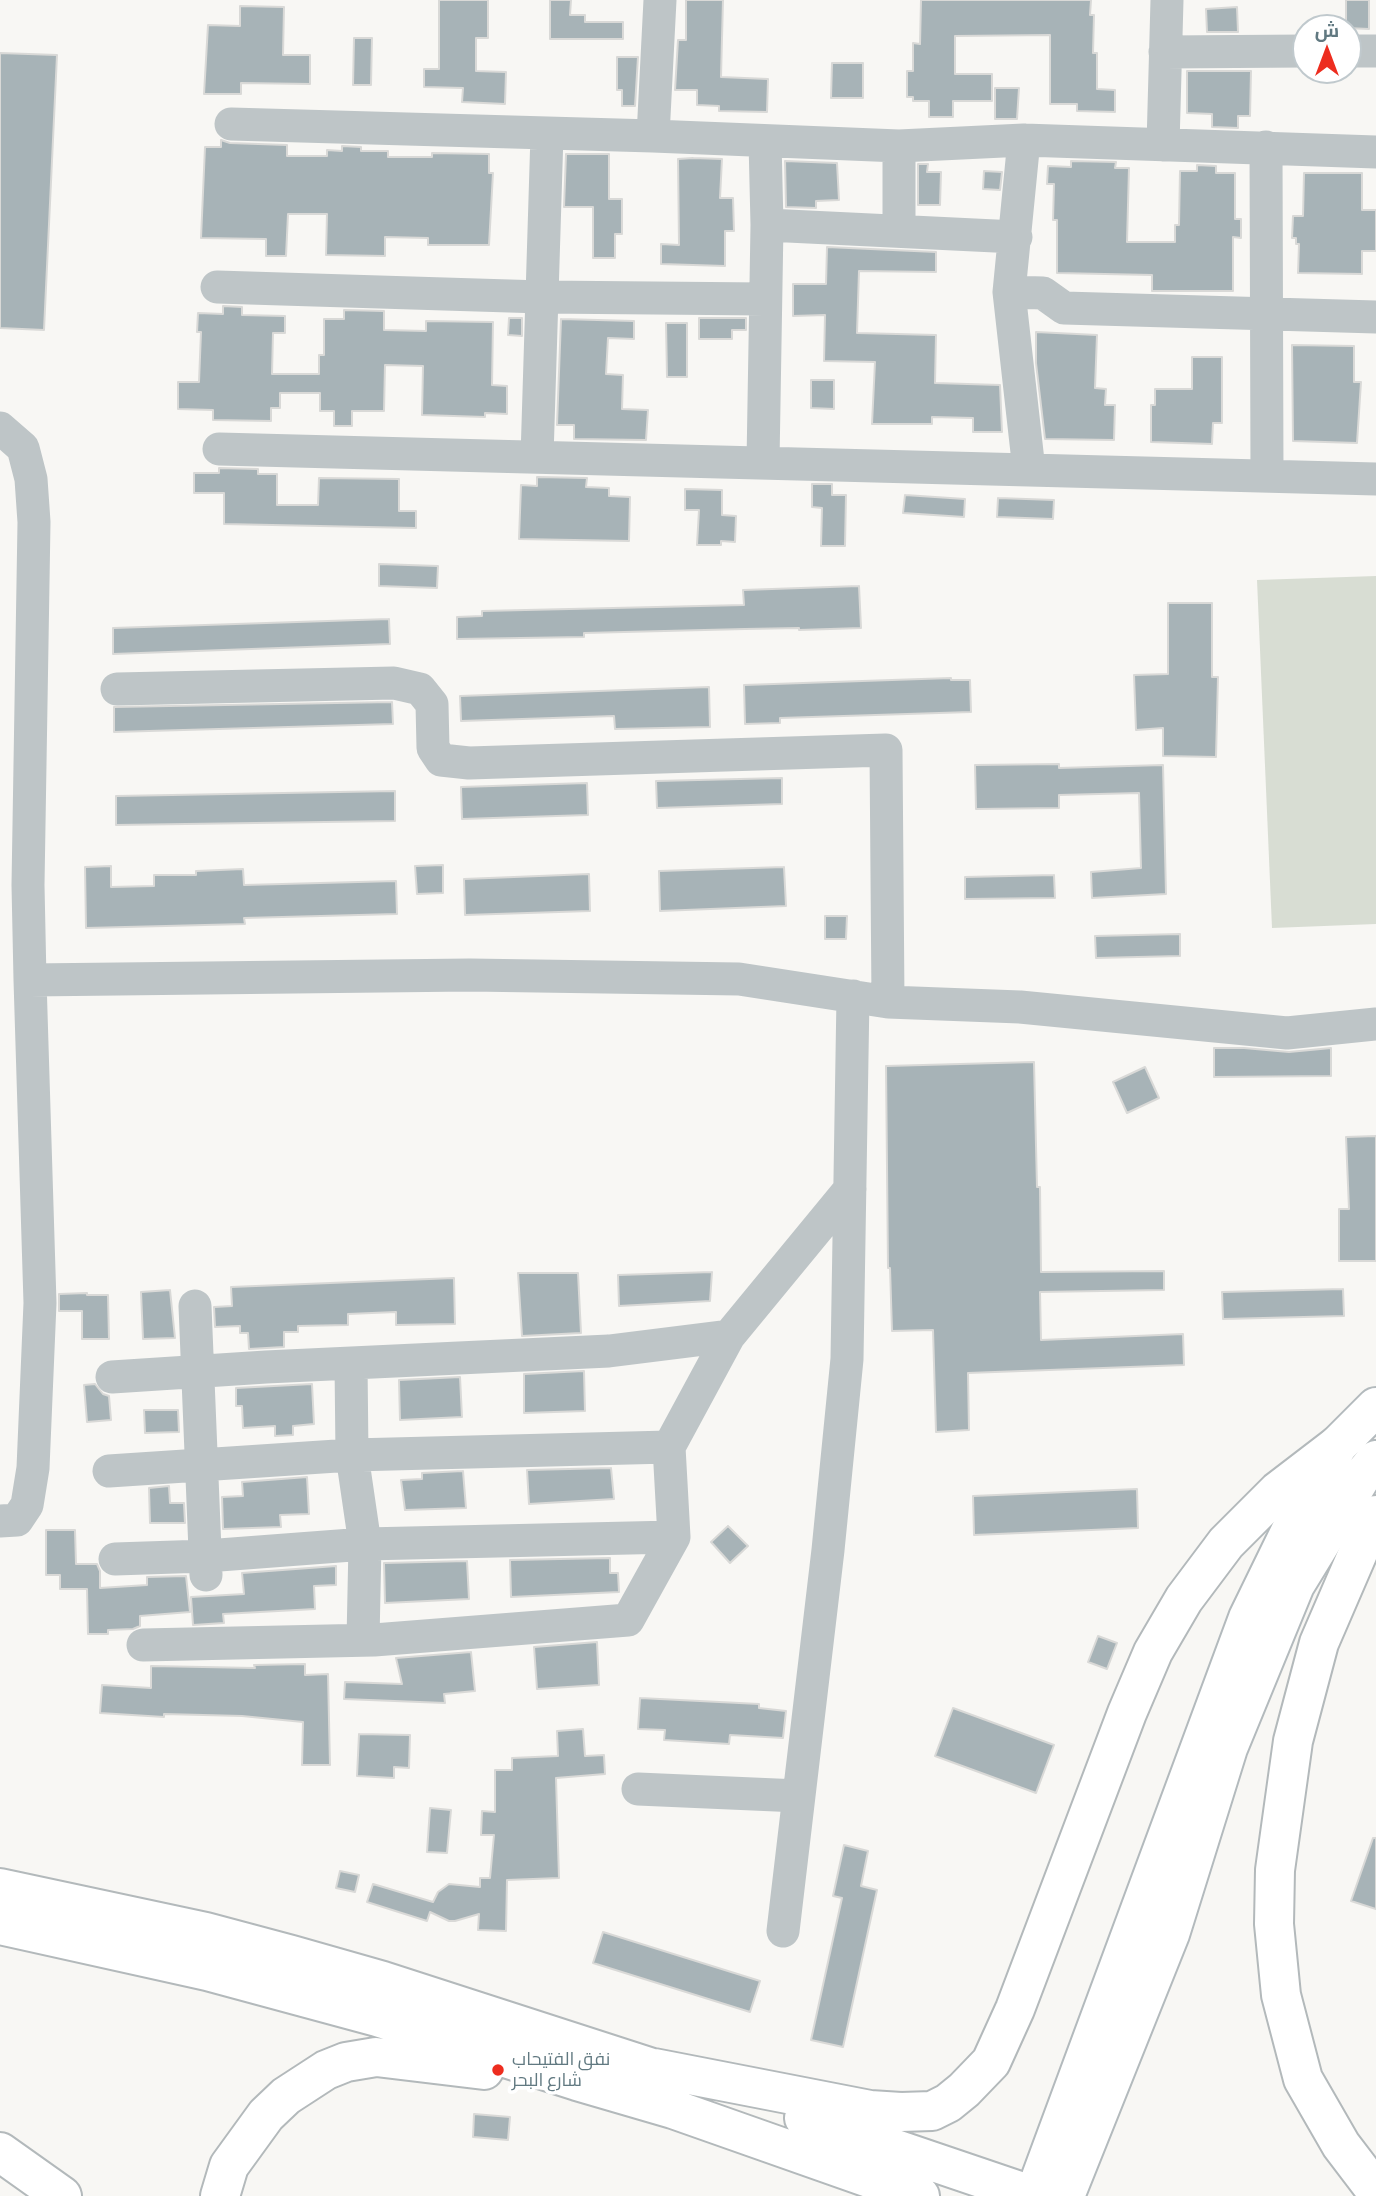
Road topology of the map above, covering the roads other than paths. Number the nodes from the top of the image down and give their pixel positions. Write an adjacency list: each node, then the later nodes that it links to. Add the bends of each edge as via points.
1 (660, 0): 7 (street)
2 (1167, 0): 4 (street)
3 (1292, 51): 4 (street)
4 (1165, 52): 10 (street)
5 (231, 124): 6 (street)
6 (547, 134): 7 (street); 19 (street)
7 (653, 136): 9 (street)
8 (1024, 140): 10 (street); 11 (street); 16 (street)
9 (765, 141): 11 (street); 14 (street)
10 (1163, 145): 12 (street)
11 (900, 146): 15 (street)
12 (1266, 147): 13 (street); 21 (street)
13 (1376, 152)
14 (767, 225): 15 (street); 20 (street)
15 (899, 231): 16 (street)
16 (1016, 237): 18 (street)
17 (217, 287): 19 (street)
18 (1009, 292): 21 (street, via 1043,293 1064,308); 27 (street)
19 (542, 297): 20 (street); 25 (street)
20 (765, 299): 26 (street)
21 (1267, 313): 22 (street); 28 (street)
22 (1376, 317)
23 (0, 428): 31 (street, via 23,448 31,478 34,522)
24 (219, 449): 25 (street)
25 (537, 457): 26 (street)
26 (763, 462): 27 (street)
27 (1029, 470): 28 (street)
28 (1267, 476): 29 (street)
29 (1376, 479)
30 (117, 689): 33 (street, via 394,683 420,688 432,704 433,748 441,760 469,763 886,750)
31 (30, 980): 32 (street, via 470,975 739,979); 49 (street, via 40,1303 33,1468 27,1505 17,1520)
32 (853, 996): 33 (street); 35 (street)
33 (888, 1002): 34 (street, via 1020,1007 1287,1033)
34 (1376, 1024)
35 (850, 1189): 37 (street); 57 (street, via 847,1359)
36 (195, 1307): 39 (street)
37 (729, 1336): 38 (street, via 610,1351); 43 (street)
38 (351, 1363): 39 (street); 44 (street)
39 (198, 1371): 40 (street); 46 (street)
40 (112, 1377)
41 (1376, 1408): 42 (main road)
42 (1338, 1446): 61 (main road, via 1278,1491 1226,1543 1184,1599 1153,1652 1015,2009 991,2062 964,2090 932,2111 901,2112); 65 (main road, via 1304,1503 1248,1618)
43 (669, 1447): 44 (street); 50 (street)
44 (352, 1455): 46 (street); 51 (street)
45 (1376, 1460): 69 (main road, via 1295,1585 1228,1748 1170,1934)
46 (202, 1464): 47 (street); 53 (street)
47 (109, 1471)
48 (1376, 1515): 64 (main road, via 1319,1643 1293,1741 1275,1870 1274,1924 1281,1996 1303,2078 1341,2145)
49 (0, 1521)
50 (674, 1537): 51 (street); 54 (street, via 628,1620)
51 (365, 1544): 53 (street); 54 (street)
52 (115, 1559): 53 (street)
53 (206, 1566)
54 (363, 1640): 55 (street)
55 (143, 1645)
56 (638, 1789): 57 (street)
57 (799, 1796): 60 (street)
58 (0, 1888): 61 (main road, via 206,1932 305,1959)
59 (0, 1925): 62 (main road, via 207,1971 377,2017)
60 (783, 1931)
61 (654, 2068): 65 (main road)
62 (577, 2081): 67 (main road, via 376,2057 346,2062 305,2082 267,2115 229,2166); 68 (main road, via 673,2109)
63 (0, 2152): 66 (main road)
64 (1376, 2190)
65 (1028, 2194)
66 (62, 2196)
67 (220, 2196)
68 (920, 2196)
69 (1065, 2196)

